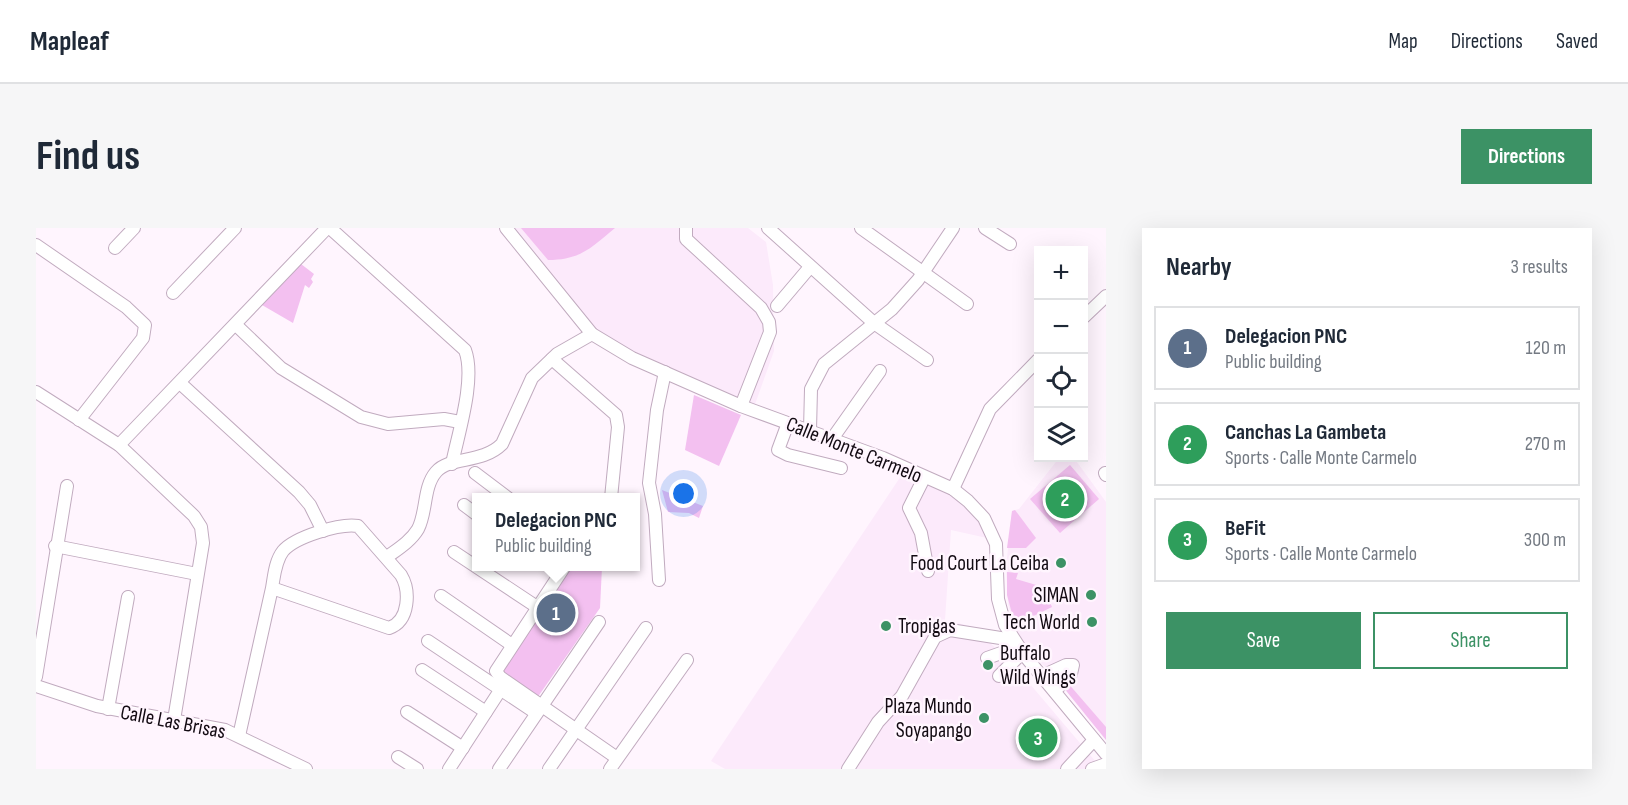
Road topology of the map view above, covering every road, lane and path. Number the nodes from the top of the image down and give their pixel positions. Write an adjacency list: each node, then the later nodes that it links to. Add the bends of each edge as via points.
1 (134, 228): 12 (street)
2 (235, 228): 15 (street)
3 (328, 228): 21 (street); 32 (street, via 465,350 469,367)
4 (506, 228): 22 (street, Calle Monte Carmelo)
5 (686, 228): 30 (street, via 686,239 762,308 769,322 769,338)
6 (768, 228): 13 (street)
7 (861, 228): 14 (street)
8 (953, 228): 14 (street)
9 (985, 228): 10 (street)
10 (1010, 244)
11 (36, 245): 31 (street, via 126,307 145,325 143,338)
12 (115, 248)
13 (810, 267): 18 (street); 20 (street)
14 (924, 271): 17 (street); 20 (street, via 892,309)
15 (173, 293)
16 (1106, 296): 19 (street)
17 (967, 304)
18 (777, 306)
19 (1088, 312)
20 (874, 323): 24 (street); 34 (street, via 824,364 816,376 811,389)
21 (236, 325): 28 (street); 32 (street, via 267,358 361,417 388,424 444,419)
22 (592, 334): 23 (street); 27 (street, Calle Monte Carmelo)
23 (552, 358): 37 (street, via 532,378 502,444 486,456); 44 (street, via 616,415)
24 (927, 360)
25 (1034, 364): 42 (street, via 990,409)
26 (880, 371): 35 (street)
27 (664, 372): 30 (street, Calle Monte Carmelo); 56 (street, via 649,483)
28 (180, 383): 36 (street); 47 (street, via 299,492)
29 (36, 392): 31 (street)
30 (741, 406): 33 (street, Calle Monte Carmelo)
31 (79, 420): 36 (street)
32 (460, 422): 37 (street)
33 (788, 423): 34 (street, Calle Monte Carmelo); 38 (street, via 778,450)
34 (810, 430): 35 (street, Calle Monte Carmelo)
35 (832, 439): 40 (street, Calle Monte Carmelo)
36 (119, 445): 55 (street, via 198,521 203,543)
37 (452, 464): 50 (street, via 433,477 416,532)
38 (841, 468)
39 (475, 473): 43 (street)
40 (924, 478): 42 (street, Calle Monte Carmelo); 54 (street, via 909,508 921,532)
41 (67, 486): 48 (street)
42 (953, 489): 65 (street, Calle Monte Carmelo, via 968,501 991,531 998,559 998,599 1005,625)
43 (501, 493)
44 (611, 493)
45 (464, 505): 46 (street)
46 (472, 511)
47 (324, 531): 50 (street, via 358,526); 57 (street, via 298,540 284,550)
48 (55, 546): 55 (street); 71 (street)
49 (454, 552): 51 (street)
50 (387, 557): 57 (street, via 408,591 402,616 389,628)
51 (472, 564)
52 (483, 571): 60 (street)
53 (558, 571): 60 (street)
54 (928, 571)
55 (197, 574): 79 (street)
56 (659, 580)
57 (272, 588): 81 (street)
58 (441, 596): 64 (street)
59 (128, 597): 75 (street)
60 (537, 607): 64 (street)
61 (599, 622): 76 (street)
62 (646, 628): 80 (street)
63 (428, 641): 73 (street)
64 (512, 645): 76 (street, via 497,667 497,675)
65 (1018, 646): 66 (street); 69 (street); 70 (street, Calle Monte Carmelo); 94 (street, via 950,630 935,638 902,696 878,722)
66 (987, 658)
67 (687, 660): 86 (street)
68 (422, 670): 78 (street)
69 (999, 676)
70 (1042, 676): 74 (street, Calle Monte Carmelo); 74 (street, via 1066,665 1073,666 1071,674)
71 (36, 677)
72 (36, 686): 75 (street, Calle Las Brisas)
73 (501, 689): 76 (street); 78 (street)
74 (1055, 691): 82 (street, Calle Monte Carmelo)
75 (108, 709): 79 (street, Calle Las Brisas)
76 (538, 709): 80 (street); 91 (street)
77 (407, 712): 83 (street)
78 (486, 712): 83 (street)
79 (174, 720): 81 (street, Calle Las Brisas)
80 (575, 730): 86 (street); 92 (street)
81 (239, 736): 88 (street, Calle Las Brisas)
82 (1094, 740): 84 (street, Calle Monte Carmelo); 95 (street)
83 (463, 748): 90 (street)
84 (1106, 754)
85 (398, 757): 89 (street)
86 (618, 758): 93 (street)
87 (1106, 764): 96 (street)
88 (306, 769)
89 (417, 769)
90 (449, 769)
91 (499, 769)
92 (549, 769)
93 (610, 769)
94 (848, 769)
95 (1067, 769)
96 (1092, 769)

